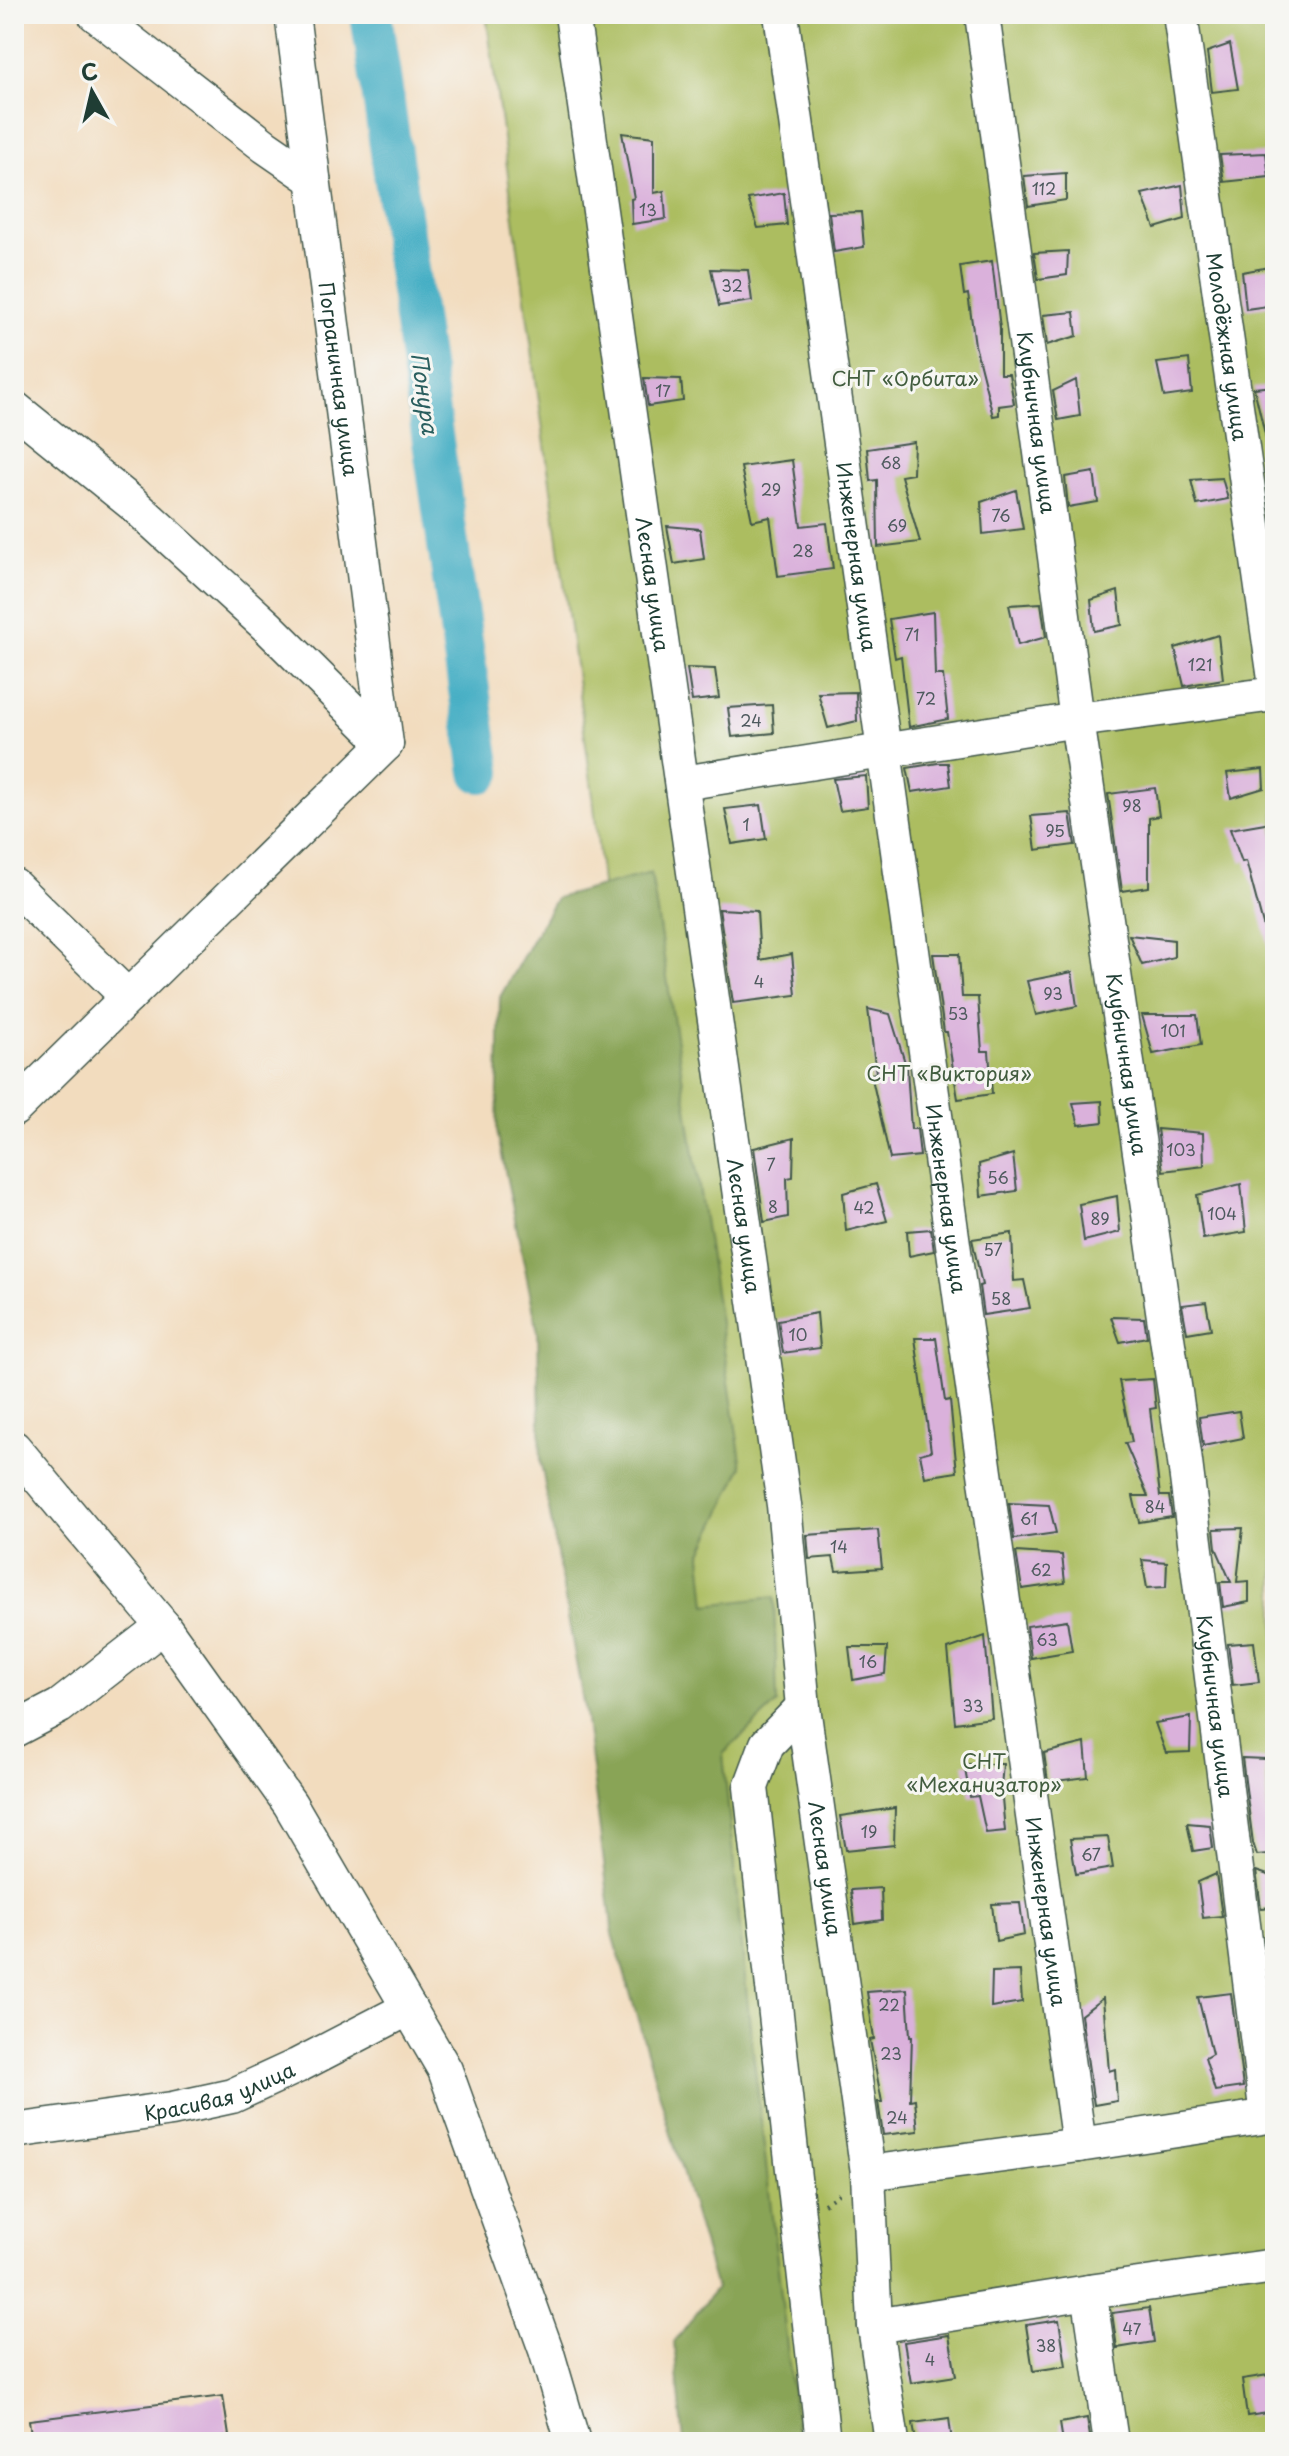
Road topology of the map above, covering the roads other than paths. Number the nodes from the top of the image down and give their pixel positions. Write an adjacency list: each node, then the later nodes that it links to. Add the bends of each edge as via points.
1 (95, 14): 7 (street)
2 (292, 14): 7 (street, Пограничная улица)
3 (572, 14): 14 (street, Лесная улица)
4 (781, 14): 13 (street, Инженерная улица)
5 (982, 14): 11 (street, Клубничная улица)
6 (1180, 14): 9 (street, Молодёжная улица)
7 (313, 179): 12 (street, Пограничная улица)
8 (14, 408): 12 (street, via 133,504)
9 (1275, 679)
10 (1275, 694): 11 (street)
11 (1077, 720): 13 (street); 23 (street, Клубничная улица, via 1184,1454)
12 (386, 744): 16 (street)
13 (882, 750): 14 (street); 25 (street, Инженерная улица)
14 (683, 783): 20 (street, Лесная улица, via 784,1505)
15 (14, 886): 16 (street)
16 (128, 997): 17 (street)
17 (14, 1109)
18 (14, 1448): 19 (street)
19 (163, 1626): 21 (street, via 60,1706); 22 (street, via 290,1804)
20 (803, 1707): 26 (street, Лесная улица); 31 (street, via 767,1744 751,1787)
21 (14, 1730)
22 (409, 2008): 24 (street, Красивая улица, via 232,2096); 30 (street, via 445,2070 546,2350)
23 (1271, 2116): 25 (street)
24 (14, 2131)
25 (1079, 2145): 26 (street)
26 (868, 2173): 29 (street, Лесная улица)
27 (1275, 2266): 28 (street)
28 (1089, 2292): 29 (street); 33 (street)
29 (875, 2326): 32 (street, Лесная улица)
30 (565, 2441)
31 (823, 2442)
32 (892, 2442)
33 (1111, 2442)

